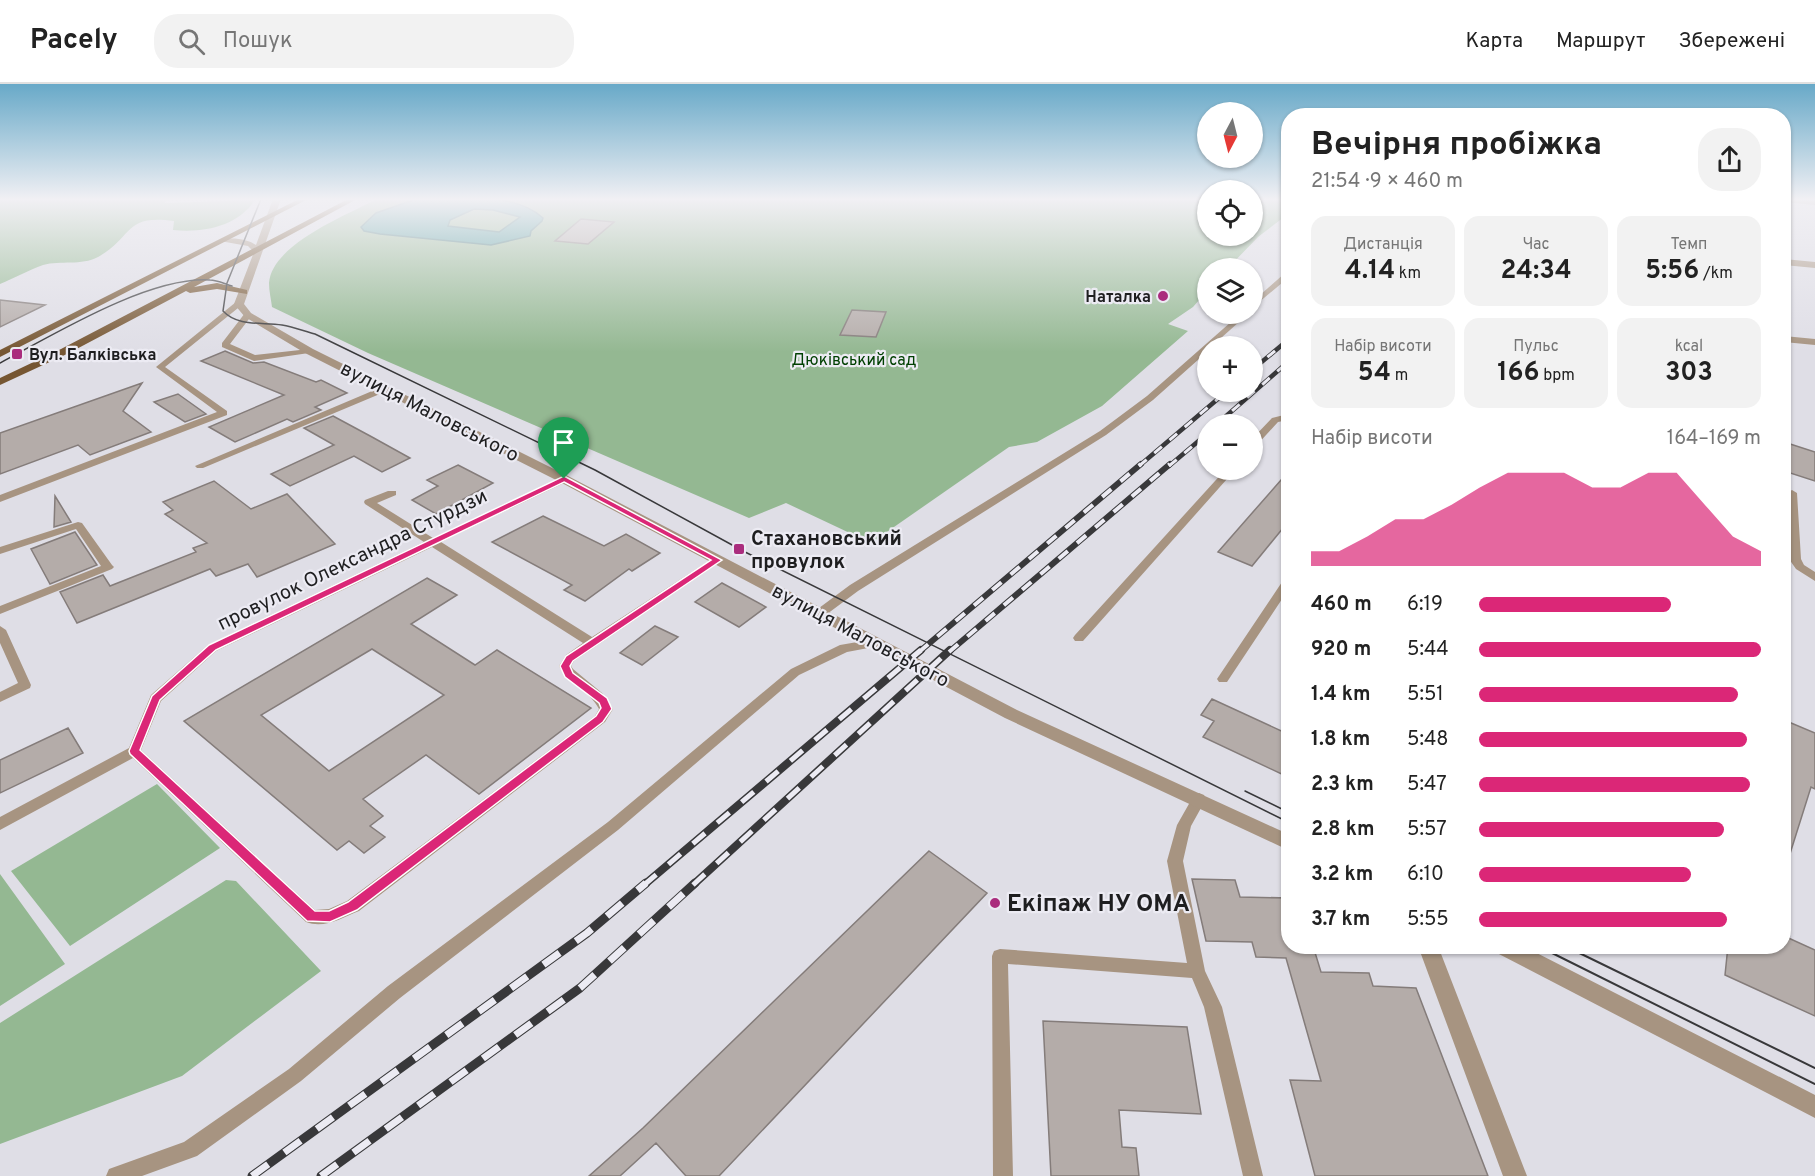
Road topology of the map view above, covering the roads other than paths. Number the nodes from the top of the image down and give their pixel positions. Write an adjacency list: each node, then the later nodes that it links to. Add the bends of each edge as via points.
1 (206, 250): 14 (main road)
2 (257, 250): 7 (street); 8 (main road)
3 (1791, 263): 4 (street)
4 (1815, 265)
5 (1281, 281): 6 (lane)
6 (1263, 297)
7 (241, 298): 8 (main road, via 217,286); 9 (street, вулиця Маловського); 24 (lane, via 160,368 224,413)
8 (159, 301): 15 (main road)
9 (248, 315): 13 (street, вулиця Маловського); 13 (lane, via 225,345 254,358)
10 (1234, 324): 31 (lane, via 1150,398 1103,433)
11 (1791, 340): 12 (street)
12 (1815, 342)
13 (309, 351): 16 (street, вулиця Маловського)
14 (0, 354)
15 (0, 382)
16 (384, 388): 19 (lane); 20 (street, вулиця Маловського)
17 (1281, 419): 18 (lane)
18 (1263, 433)
19 (200, 466)
20 (564, 479): 25 (lane, провулок Олександра Стурдзи); 27 (street, вулиця Маловського)
21 (1221, 480): 33 (lane)
22 (392, 493): 25 (lane, via 369,502)
23 (1792, 493): 28 (lane, via 1795,559)
24 (0, 499)
25 (433, 542): 34 (lane); 38 (lane, провулок Олександра Стурдзи, via 212,648 156,698)
26 (0, 551): 30 (lane, via 78,525 108,567)
27 (717, 560): 31 (street, вулиця Маловського); 34 (lane)
28 (1815, 577)
29 (1281, 597): 36 (lane)
30 (0, 610)
31 (819, 614): 35 (street, вулиця Маловського)
32 (0, 630): 37 (lane, via 25,686)
33 (1078, 638)
34 (592, 644): 38 (lane, via 570,658 565,666 569,675 603,701 606,709 600,719 352,906 330,916 312,917)
35 (875, 644): 39 (street, вулиця Маловського, via 1011,714); 46 (lane, via 844,648 795,672 613,826 394,992 295,1075 190,1149)
36 (1223, 679)
37 (0, 697)
38 (134, 751): 40 (lane)
39 (1199, 799): 41 (street, вулиця Маловського); 44 (lane, via 1184,825 1175,861)
40 (0, 824)
41 (1281, 839)
42 (1431, 954): 49 (street)
43 (1517, 954): 45 (street)
44 (1197, 970): 47 (lane, via 1000,956); 48 (lane, via 1213,1006)
45 (1815, 1107)
46 (116, 1176)
47 (1003, 1176)
48 (1253, 1176)
49 (1515, 1176)

